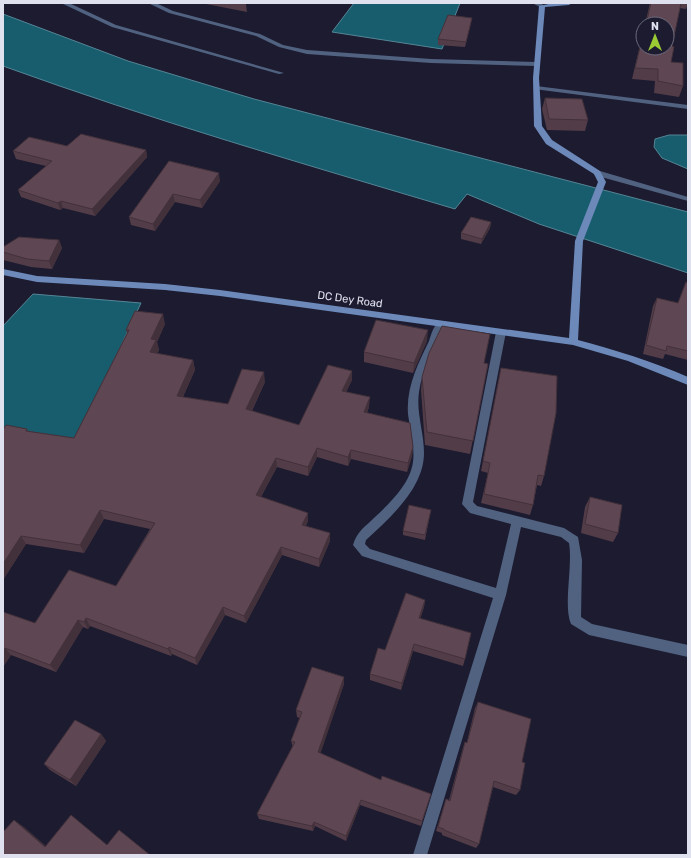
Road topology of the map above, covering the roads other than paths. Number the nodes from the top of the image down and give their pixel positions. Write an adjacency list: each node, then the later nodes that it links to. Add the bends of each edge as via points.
1 (64, 3): 6 (street, via 114,26)
2 (151, 3): 5 (street, via 171,12 253,34 281,46 307,52)
3 (569, 3): 4 (street)
4 (539, 4): 5 (street)
5 (537, 64): 7 (street)
6 (281, 73)
7 (536, 88): 8 (street); 9 (street, via 538,126 549,142)
8 (688, 107)
9 (597, 173): 10 (street); 14 (street, via 602,182 579,241)
10 (688, 198)
11 (3, 272): 12 (street, DC Dey Road, via 37,279 220,293)
12 (441, 324): 13 (street, DC Dey Road); 17 (street, via 415,386 413,402 419,452 418,465 411,483 360,537 359,545 366,553)
13 (501, 332): 14 (street, DC Dey Road); 16 (street, via 467,504 474,510)
14 (573, 342): 15 (street, DC Dey Road, via 660,368)
15 (688, 381)
16 (517, 522): 17 (street); 18 (street, via 564,534 574,540 577,550 573,607 575,620 589,629)
17 (500, 596): 19 (street)
18 (688, 651)
19 (420, 855)

